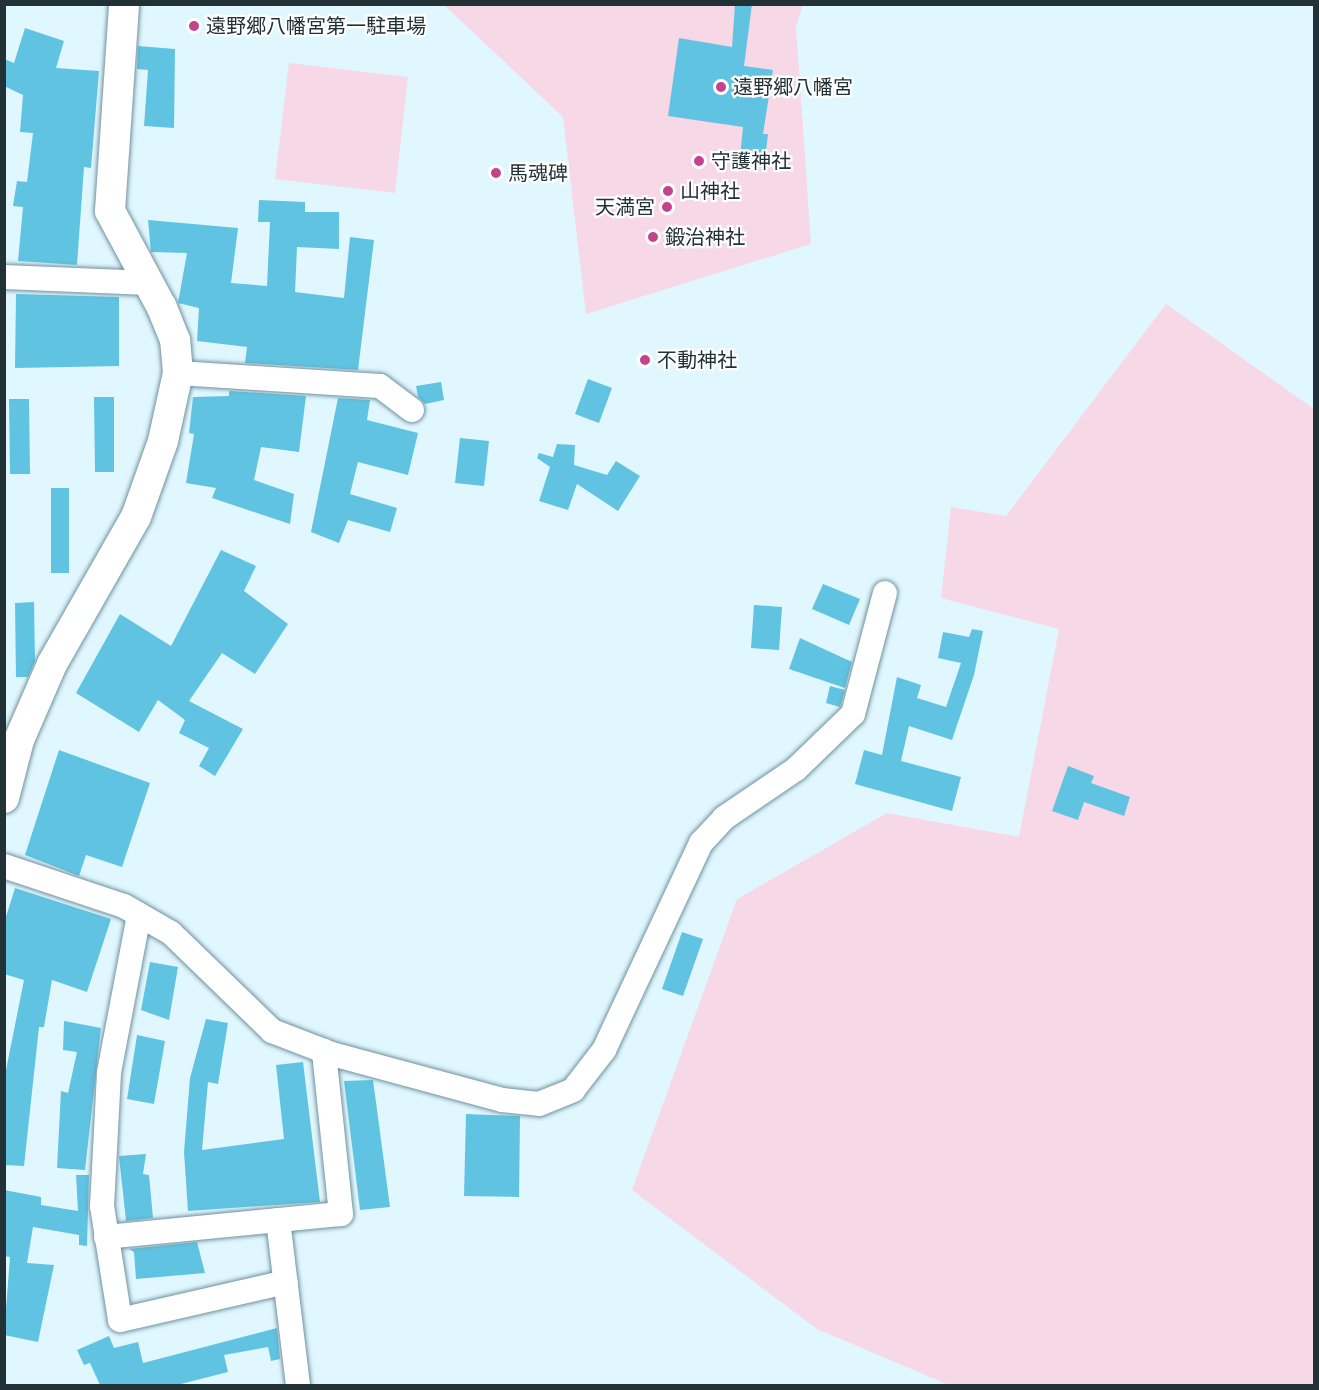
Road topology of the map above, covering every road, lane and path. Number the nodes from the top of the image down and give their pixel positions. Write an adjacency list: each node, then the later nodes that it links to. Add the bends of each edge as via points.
1 (124, 4): 3 (street, via 110,211)
2 (4, 277): 3 (street)
3 (149, 283): 4 (street, via 175,340)
4 (178, 373): 5 (street, via 380,386); 7 (street, via 163,441 136,517)
5 (412, 410)
6 (885, 593): 11 (street, via 853,714 795,769 723,818 701,843 604,1050 573,1090 539,1104 502,1100)
7 (12, 740): 8 (street)
8 (4, 798)
9 (4, 866): 10 (street)
10 (139, 915): 11 (street, via 171,933 272,1031); 13 (street, via 109,1073 102,1206)
11 (324, 1050): 12 (street, via 341,1214)
12 (278, 1220): 13 (street); 14 (street)
13 (106, 1237): 14 (street, via 120,1320)
14 (286, 1282): 15 (street)
15 (298, 1386)

